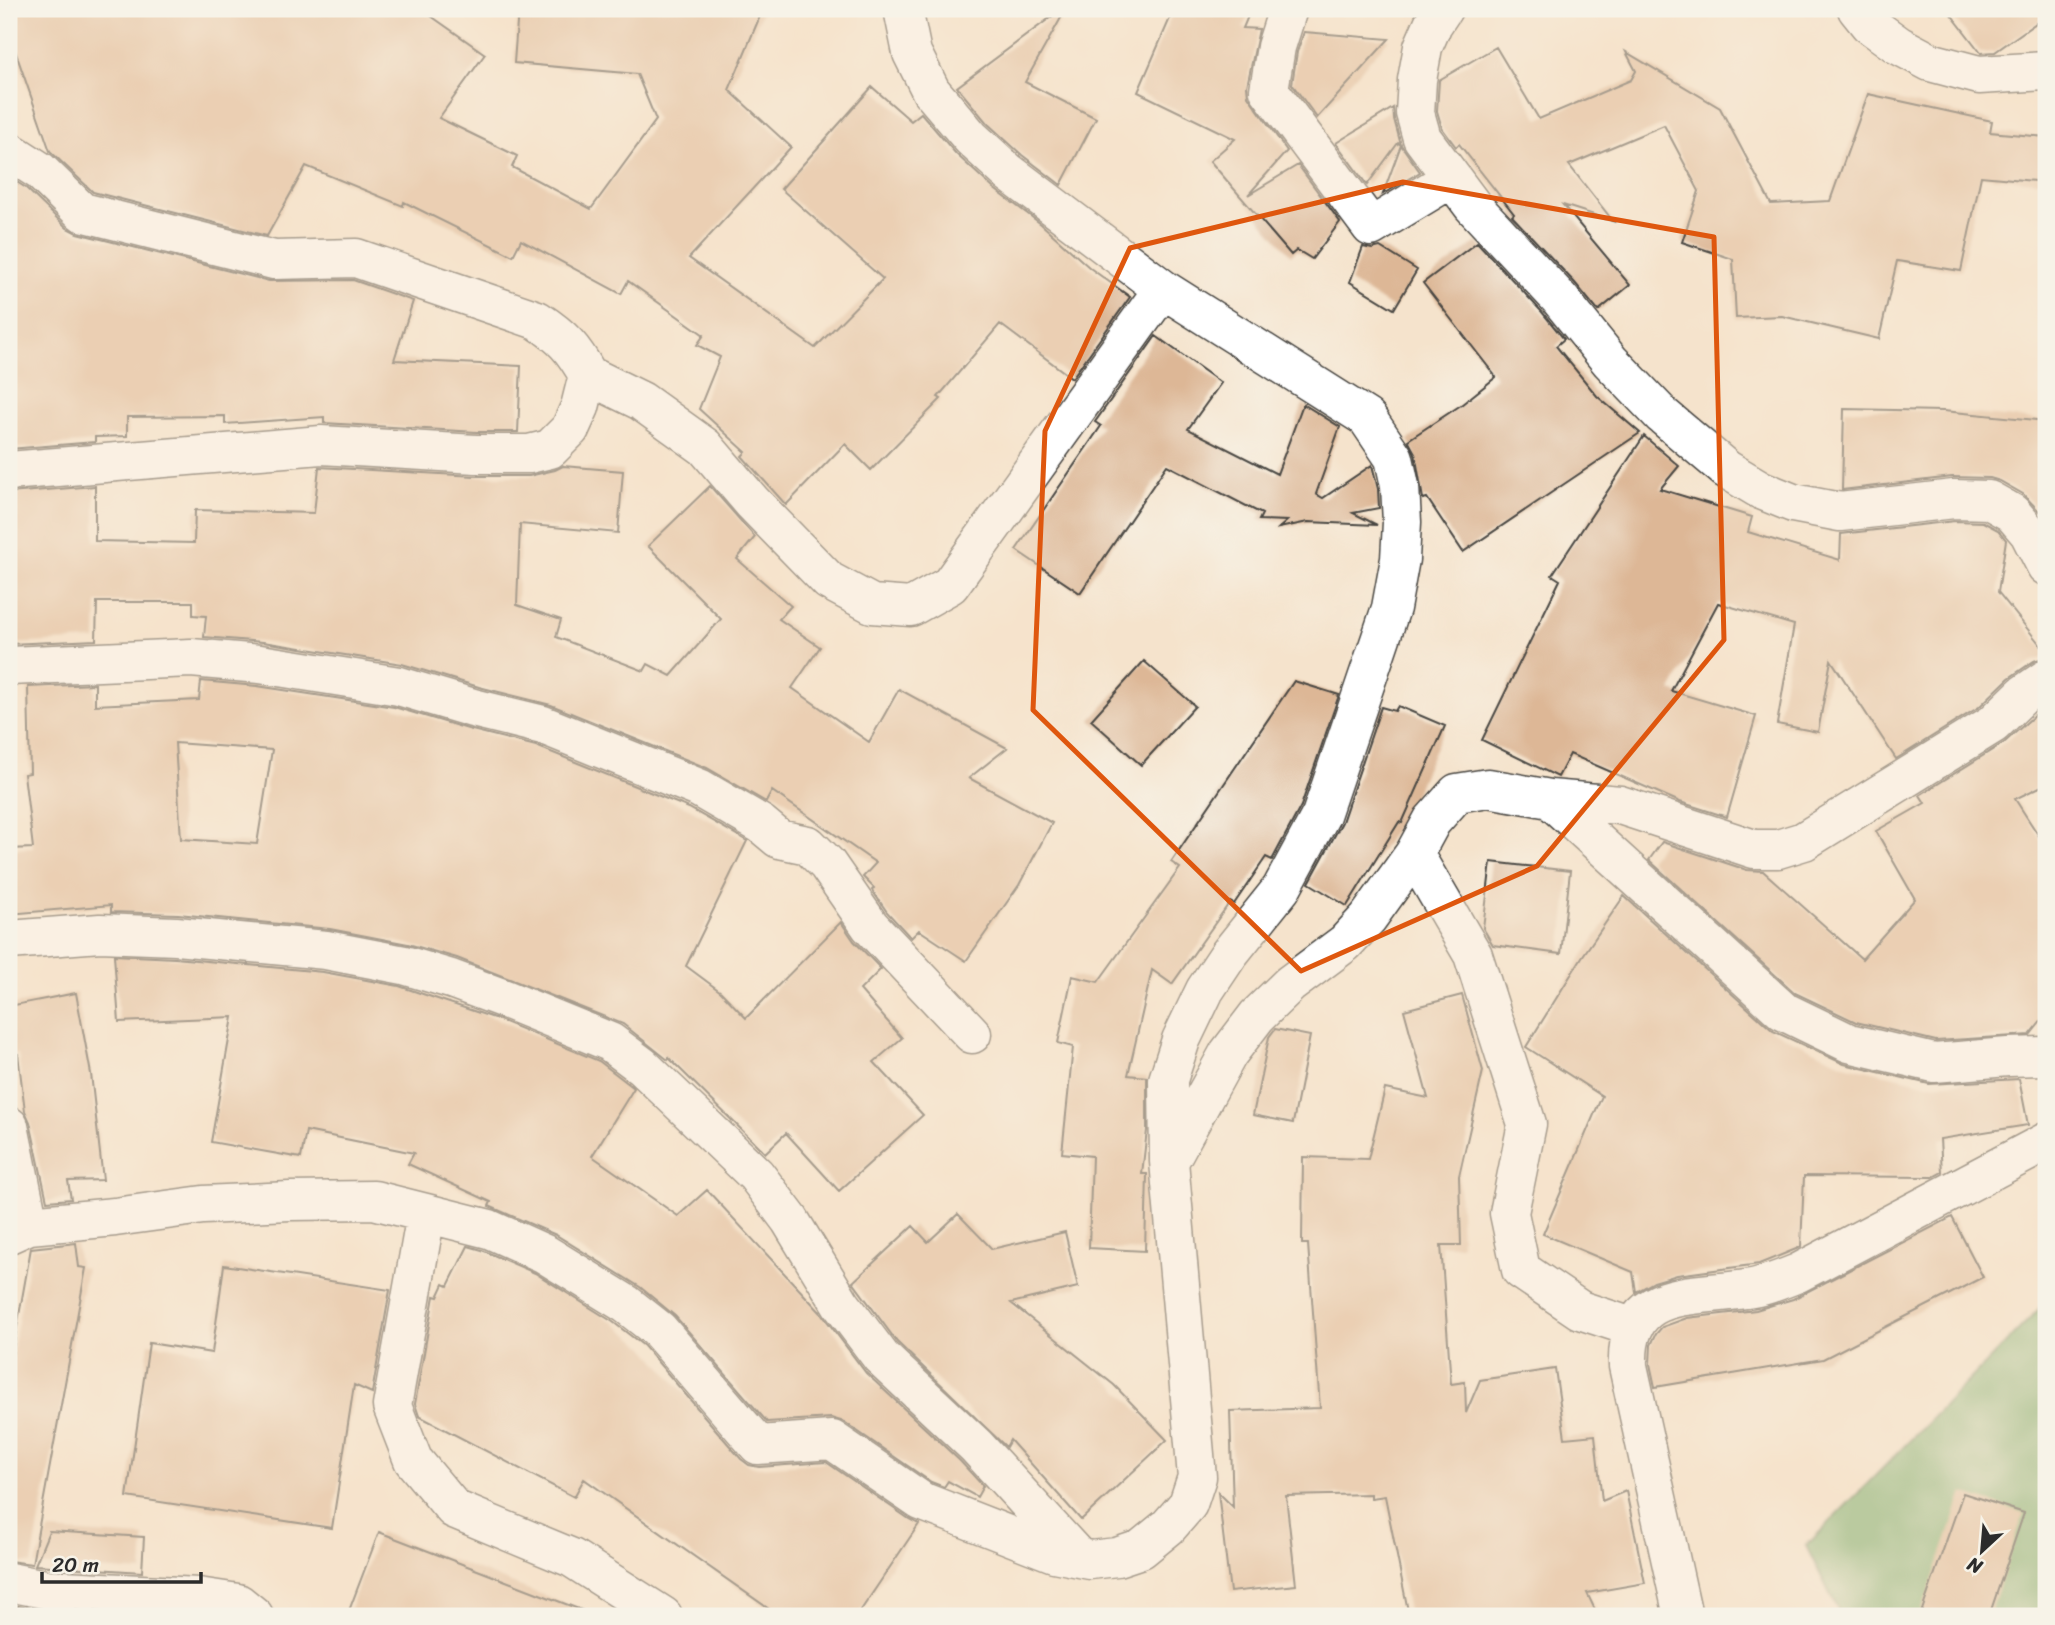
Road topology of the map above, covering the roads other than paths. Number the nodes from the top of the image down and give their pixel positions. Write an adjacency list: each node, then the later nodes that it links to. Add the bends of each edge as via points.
1 (903, 9): 8 (street, via 912,53 931,91 971,138 1008,172)
2 (1287, 9): 7 (street, via 1269,90 1371,227)
3 (1443, 9): 7 (street, via 1423,47 1415,113 1422,138)
4 (1857, 9): 5 (street, via 1869,24 1930,62 1979,75)
5 (2046, 71)
6 (9, 151): 9 (street, via 40,171 82,212 274,260 356,258 537,320 561,336)
7 (1452, 178): 11 (street, via 1610,361 1662,415 1726,469 1760,491 1840,512 1954,499 1990,500 2012,513 2029,533)
8 (1163, 289): 9 (street, via 950,585 911,607 872,604 829,581 705,447 641,401); 21 (street, via 1367,418 1394,458 1402,522 1391,608 1321,815 1281,889 1205,990 1181,1040 1168,1080)
9 (588, 376): 10 (street, via 570,429 550,449 529,454 321,445)
10 (9, 471)
11 (2046, 566)
12 (9, 666): 17 (street, via 191,658 260,664 399,686 543,725 699,788 779,839 808,845 827,864 870,926)
13 (2046, 679): 14 (street, via 1993,724 1804,841 1778,849 1754,849 1620,805)
14 (1550, 799): 15 (street, via 1488,788 1457,793 1432,821); 18 (street, via 1783,1011 1849,1043 1934,1063)
15 (1414, 854): 21 (street, via 1345,943 1290,984 1257,1016 1228,1054); 24 (street, via 1473,955 1527,1124 1509,1213 1521,1270 1580,1310)
16 (9, 940): 25 (street, via 112,933 326,950 452,979 610,1042 642,1066 756,1175 881,1357 976,1446)
17 (972, 1034)
18 (2046, 1056)
19 (9, 1126): 23 (street)
20 (2046, 1142): 24 (street, via 1798,1273 1769,1285 1661,1302 1644,1312)
21 (1170, 1161): 25 (street, via 1197,1477 1188,1504 1141,1549 1117,1557)
22 (426, 1214): 23 (street, via 374,1200 290,1201 203,1205); 25 (street, via 489,1229 545,1254 626,1304 659,1330 758,1445 832,1440 921,1501 1054,1553); 28 (street, via 392,1406 413,1460 454,1509 572,1558)
23 (19, 1230)
24 (1632, 1327): 29 (street, via 1628,1366)
25 (1079, 1558)
26 (9, 1582): 27 (street, via 45,1589 211,1599 238,1603)
27 (254, 1616)
28 (663, 1616)
29 (1683, 1616)

